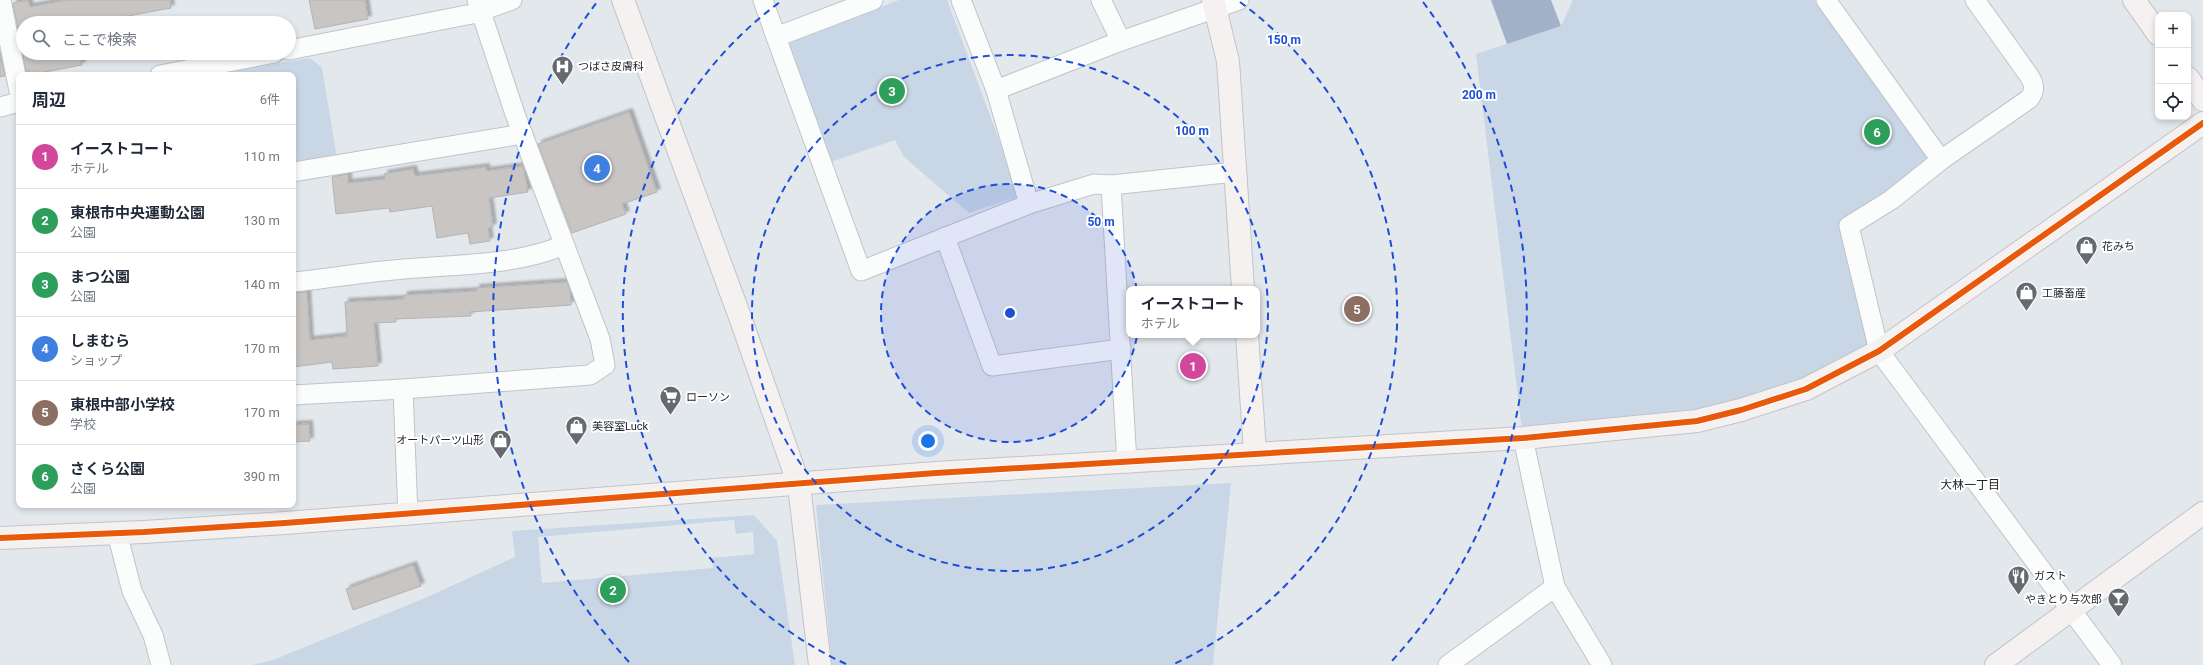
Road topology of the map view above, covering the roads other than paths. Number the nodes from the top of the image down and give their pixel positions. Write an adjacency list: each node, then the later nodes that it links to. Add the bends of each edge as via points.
1 (1, 0): 20 (street)
2 (512, 0): 13 (street)
3 (623, 0): 45 (street)
4 (763, 0): 15 (street)
5 (873, 0): 15 (street)
6 (961, 0): 22 (street)
7 (1101, 0): 16 (street)
8 (1239, 0): 12 (street)
9 (1826, 0): 28 (street)
10 (1975, 0): 28 (street, via 2030,77 2034,84 2034,92 2028,99)
11 (2134, 0): 14 (street)
12 (1214, 4): 16 (street); 30 (street, via 1228,61)
13 (479, 5): 17 (street); 27 (street)
14 (2155, 30)
15 (776, 37): 33 (street, via 861,270)
16 (1122, 40): 22 (street)
17 (296, 48)
18 (238, 60): 19 (street)
19 (176, 72)
20 (16, 76)
21 (2191, 82): 23 (street)
22 (996, 90): 32 (street)
23 (2203, 100)
24 (16, 103): 25 (street)
25 (0, 107)
26 (2203, 123): 39 (street)
27 (523, 134): 29 (street); 34 (street)
28 (1941, 160): 39 (street, via 1891,200 1849,226)
29 (296, 172)
30 (1235, 172): 31 (street); 36 (street)
31 (1111, 185): 32 (street, via 1094,184); 38 (street)
32 (1029, 204): 33 (street)
33 (945, 237): 38 (street, via 992,366)
34 (564, 245): 35 (street, via 499,261); 40 (street, via 600,339 605,364 590,374)
35 (296, 282)
36 (1243, 286)
37 (1247, 338): 43 (street)
38 (1120, 349): 44 (street)
39 (1879, 351): 42 (street, via 1806,389 1697,421); 51 (street)
40 (403, 389): 41 (street); 47 (street)
41 (296, 395)
42 (1523, 438): 43 (street); 50 (street)
43 (1256, 452): 44 (street)
44 (1127, 463): 45 (street, via 936,473)
45 (799, 485): 47 (street); 53 (street)
46 (2203, 512): 51 (street)
47 (408, 515): 48 (street)
48 (117, 533): 49 (street); 52 (street, via 132,591 153,635)
49 (0, 538)
50 (1555, 587): 54 (street); 55 (street)
51 (2071, 608): 56 (street); 57 (street)
52 (161, 665)
53 (820, 665)
54 (1448, 665)
55 (1602, 665)
56 (1996, 665)
57 (2112, 665)

